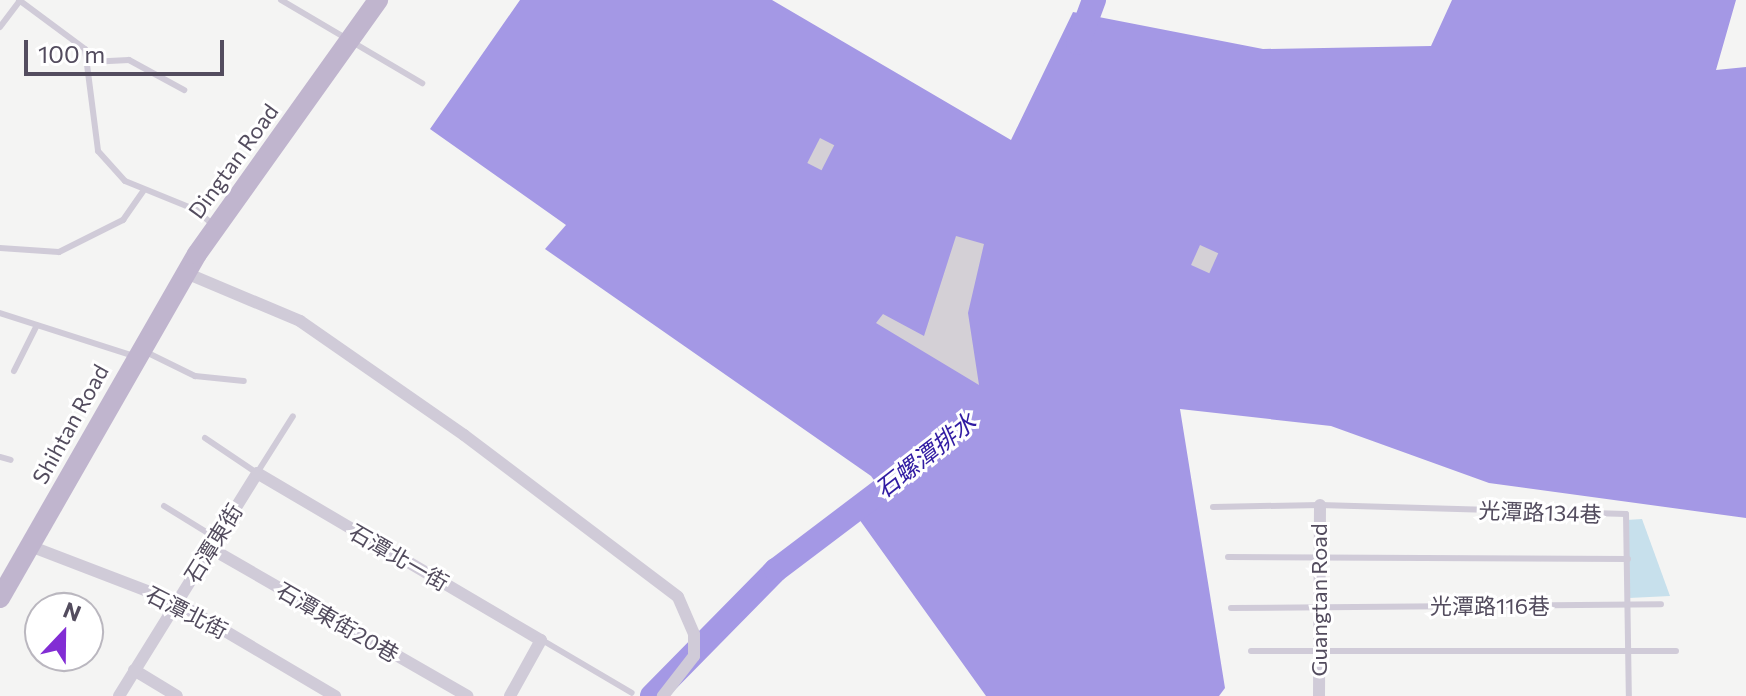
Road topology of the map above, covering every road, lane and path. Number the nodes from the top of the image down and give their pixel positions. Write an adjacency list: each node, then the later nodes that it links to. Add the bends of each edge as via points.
1 (19, 0): 4 (lane); 6 (lane, via 79,41)
2 (281, 0): 5 (lane)
3 (378, 0): 5 (main road, Dingtan Road)
4 (0, 27)
5 (348, 42): 7 (lane); 10 (main road, Dingtan Road)
6 (89, 62): 8 (lane, via 129,60); 9 (lane, via 98,151 125,181)
7 (422, 83)
8 (184, 90)
9 (143, 191): 10 (lane, via 196,210); 11 (lane, via 123,220 59,252)
10 (215, 228): 12 (main road, Dingtan Road)
11 (0, 248)
12 (186, 273): 15 (main road, Shihtan Road); 50 (street, via 300,321 464,435 678,597 694,634 694,656)
13 (0, 313): 14 (lane)
14 (37, 325): 15 (lane); 16 (lane)
15 (137, 353): 17 (lane, via 195,376); 27 (main road, Shihtan Road)
16 (14, 371)
17 (244, 381)
18 (293, 416): 22 (lane)
19 (205, 438): 22 (lane)
20 (0, 457): 21 (lane)
21 (11, 460)
22 (257, 473): 26 (street, 石潭東街); 38 (street, 石潭北一街)
23 (1320, 505): 25 (lane); 29 (street, Guangtan Road); 30 (lane, 光潭路134巷, via 1626,514)
24 (164, 506): 26 (lane)
25 (1213, 507)
26 (213, 543): 33 (street, 石潭東街); 48 (street, 石潭東街20巷)
27 (30, 546): 31 (main road, Shihtan Road); 33 (street, 石潭北街)
28 (1228, 557): 29 (lane)
29 (1319, 557): 30 (lane); 36 (street, Guangtan Road)
30 (1628, 559): 35 (lane, 光潭路134巷)
31 (7, 569): 32 (main road, Shihtan Road)
32 (0, 598)
33 (176, 602): 43 (street, 石潭東街); 47 (street, 石潭北街)
34 (1661, 604): 35 (lane, 光潭路116巷)
35 (1629, 605): 36 (lane, 光潭路116巷); 41 (lane, 光潭路134巷)
36 (1319, 607): 37 (lane, 光潭路116巷); 40 (street, Guangtan Road)
37 (1231, 608)
38 (541, 640): 44 (lane); 49 (street)
39 (1251, 651): 40 (lane)
40 (1319, 651): 41 (lane); 51 (street, Guangtan Road)
41 (1629, 651): 42 (lane); 52 (lane, 光潭路134巷)
42 (1676, 651)
43 (134, 670): 45 (street, 石潭東街); 46 (street)
44 (632, 693)
45 (119, 696)
46 (177, 696)
47 (335, 696)
48 (467, 696)
49 (510, 696)
50 (663, 696)
51 (1319, 696)
52 (1629, 696)

